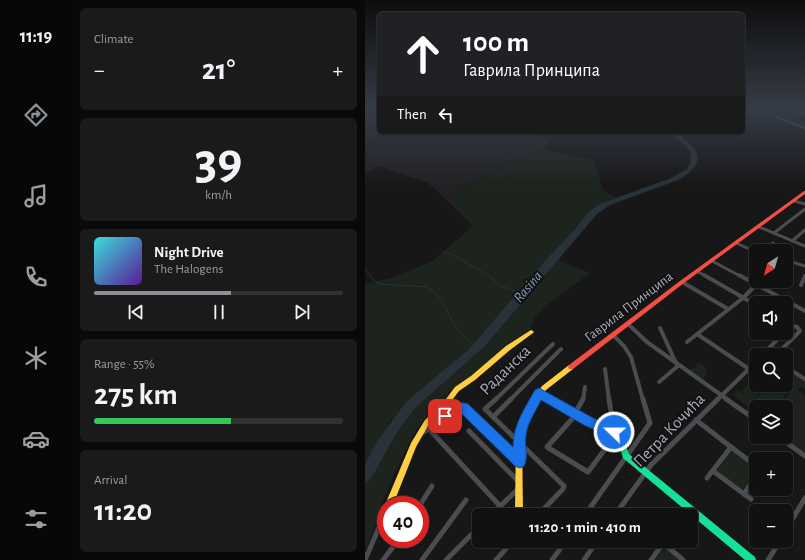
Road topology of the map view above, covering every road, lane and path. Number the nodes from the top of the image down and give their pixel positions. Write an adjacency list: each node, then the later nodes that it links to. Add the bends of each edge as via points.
1 (805, 192): 2 (street, Гаврила Принципа)
2 (794, 201): 3 (street); 5 (street, Гаврила Принципа)
3 (805, 204)
4 (805, 209): 7 (street)
5 (759, 227): 7 (street); 9 (street, Гаврила Принципа)
6 (805, 230): 8 (street)
7 (774, 233): 8 (street)
8 (793, 241): 10 (street)
9 (736, 243): 11 (street); 12 (street, Гаврила Принципа)
10 (805, 246)
11 (749, 249)
12 (712, 261): 15 (street, Гаврила Принципа); 17 (street)
13 (793, 262): 14 (street)
14 (805, 266)
15 (698, 272): 18 (street, Гаврила Принципа); 22 (street)
16 (805, 276): 19 (street)
17 (749, 281)
18 (682, 282): 24 (street); 26 (street, Гаврила Принципа)
19 (801, 285)
20 (754, 288): 22 (street)
21 (763, 288): 25 (street)
22 (743, 298): 23 (street); 24 (street)
23 (749, 301)
24 (728, 309): 30 (street)
25 (805, 311)
26 (628, 324): 31 (street, Гаврила Принципа); 40 (street, via 643,339)
27 (793, 326): 32 (street, via 800,331)
28 (660, 328): 40 (street)
29 (531, 332): 56 (street, via 457,388)
30 (697, 334): 35 (street); 42 (street)
31 (613, 335): 47 (street, Гаврила Принципа, via 549,382); 60 (street, via 631,357 650,420 648,429)
32 (793, 338)
33 (777, 340): 37 (street)
34 (791, 340): 38 (street)
35 (687, 342)
36 (553, 344): 51 (street, Раданска, via 485,409)
37 (769, 348)
38 (783, 348)
39 (561, 349): 51 (street, Раданска)
40 (678, 365): 45 (street); 48 (street)
41 (605, 369): 55 (street)
42 (749, 369): 48 (street, Петра Кочића)
43 (793, 371): 44 (street)
44 (805, 379)
45 (659, 382)
46 (585, 387): 49 (street, via 585,397)
47 (539, 393): 49 (street); 57 (street, Гаврила Принципа, via 519,434)
48 (722, 396): 50 (street); 52 (street, Петра Кочића)
49 (575, 415): 55 (street); 55 (street, via 547,447 588,472)
50 (749, 415)
51 (493, 417): 57 (street, Раданска)
52 (696, 420): 59 (street); 65 (street, Петра Кочића)
53 (429, 429): 56 (street); 63 (street, via 461,406); 77 (street)
54 (469, 431): 67 (street)
55 (614, 432): 60 (street, via 621,438)
56 (418, 434): 72 (street)
57 (519, 442): 63 (street, Гаврила Принципа); 80 (street, Раданска, via 564,486)
58 (789, 444): 61 (street)
59 (731, 447): 62 (street); 64 (street)
60 (625, 456): 65 (street); 81 (street)
61 (805, 456)
62 (749, 461)
63 (520, 462): 67 (street, Гаврила Принципа)
64 (713, 471): 66 (street); 71 (street)
65 (646, 472): 78 (street); 82 (street, Петра Кочића)
66 (707, 478)
67 (518, 481): 70 (street, Гаврила Принципа)
68 (432, 486): 73 (street)
69 (749, 486): 71 (street)
70 (518, 489): 77 (street); 79 (street, Гаврила Принципа)
71 (744, 494): 75 (street)
72 (393, 496)
73 (426, 496)
74 (805, 498): 83 (street)
75 (751, 499)
76 (466, 500): 95 (street)
77 (500, 506)
78 (690, 507): 102 (street)
79 (519, 508)
80 (545, 508)
81 (590, 508)
82 (620, 508)
83 (793, 518)
84 (377, 532): 93 (street)
85 (472, 534): 96 (street)
86 (392, 548): 94 (street)
87 (507, 548): 97 (street)
88 (561, 548): 98 (street)
89 (592, 548): 99 (street)
90 (660, 548): 100 (street)
91 (670, 548): 101 (street)
92 (776, 548): 103 (street)
93 (365, 560)
94 (383, 560)
95 (422, 560)
96 (446, 560)
97 (496, 560)
98 (552, 560)
99 (584, 560)
100 (651, 560)
101 (683, 560)
102 (753, 560)
103 (769, 560)

